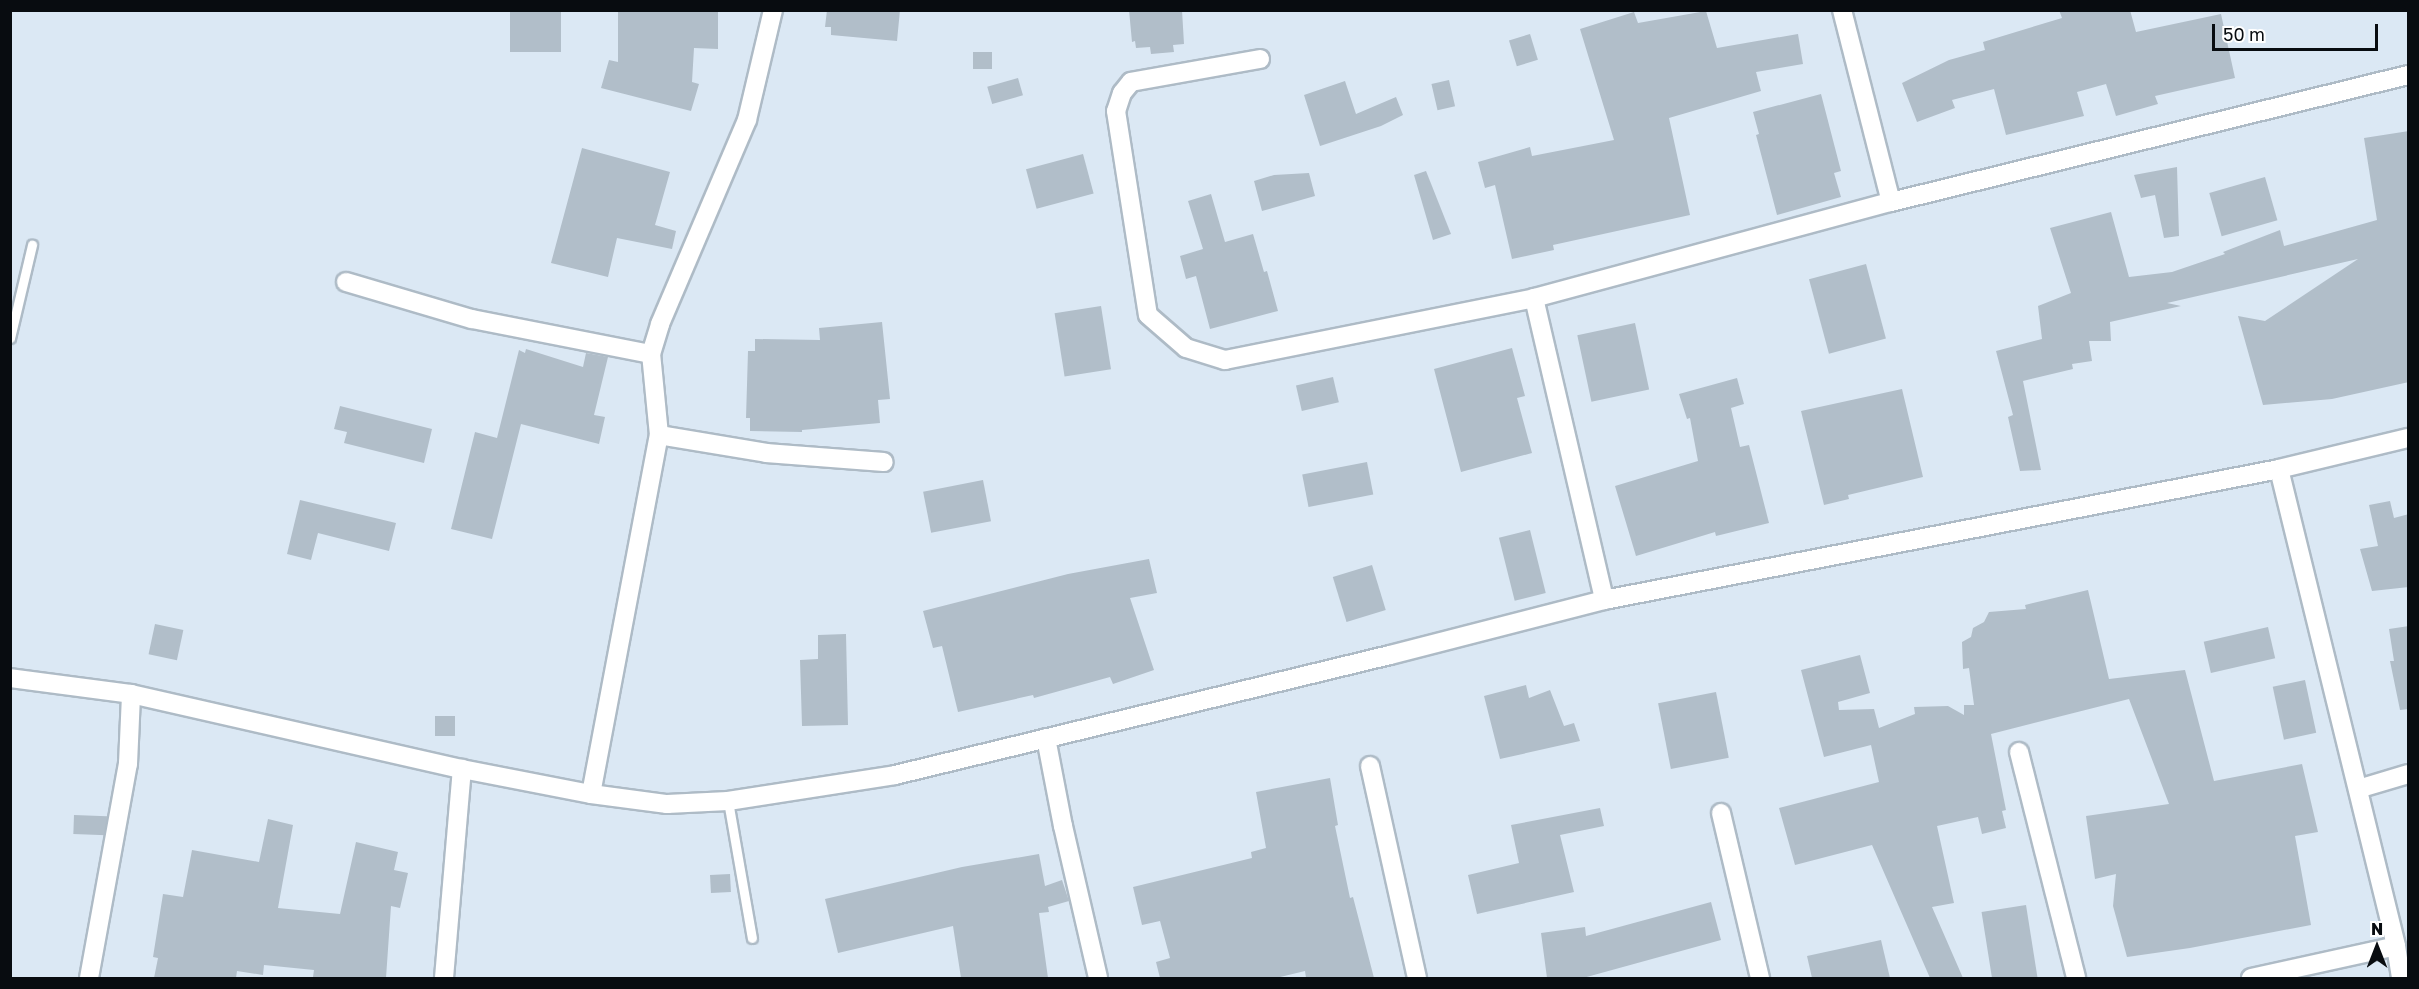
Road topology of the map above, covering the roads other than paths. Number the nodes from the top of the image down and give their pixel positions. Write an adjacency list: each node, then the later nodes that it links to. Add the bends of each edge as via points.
1 (773, 10): 10 (street, via 747,120 660,324)
2 (1842, 10): 5 (street)
3 (1260, 59): 8 (street, via 1131,82 1122,93 1116,111 1148,315 1186,348 1225,360)
4 (2409, 75): 5 (street)
5 (1891, 202): 8 (street)
6 (32, 245): 9 (lane)
7 (346, 282): 10 (street, via 472,319)
8 (1534, 298): 15 (street)
9 (10, 338)
10 (651, 354): 11 (street)
11 (659, 435): 13 (street, via 766,453); 24 (street)
12 (2409, 438): 14 (street)
13 (884, 462)
14 (2279, 469): 15 (street); 23 (street)
15 (1604, 600): 18 (street)
16 (10, 678): 17 (street)
17 (131, 694): 21 (street); 29 (street, via 128,764)
18 (1046, 738): 25 (street, via 895,775); 31 (street)
19 (2019, 752): 34 (street)
20 (1370, 766): 32 (street)
21 (462, 769): 24 (street); 30 (street)
22 (2409, 774): 23 (street)
23 (2358, 789): 28 (street)
24 (591, 794): 25 (street, via 667,804)
25 (728, 801): 27 (lane)
26 (1721, 813): 33 (street)
27 (752, 938)
28 (2396, 946): 35 (street); 36 (street)
29 (89, 978)
30 (444, 978)
31 (1098, 978)
32 (1417, 978)
33 (1760, 978)
34 (2076, 978)
35 (2251, 978)
36 (2401, 978)

